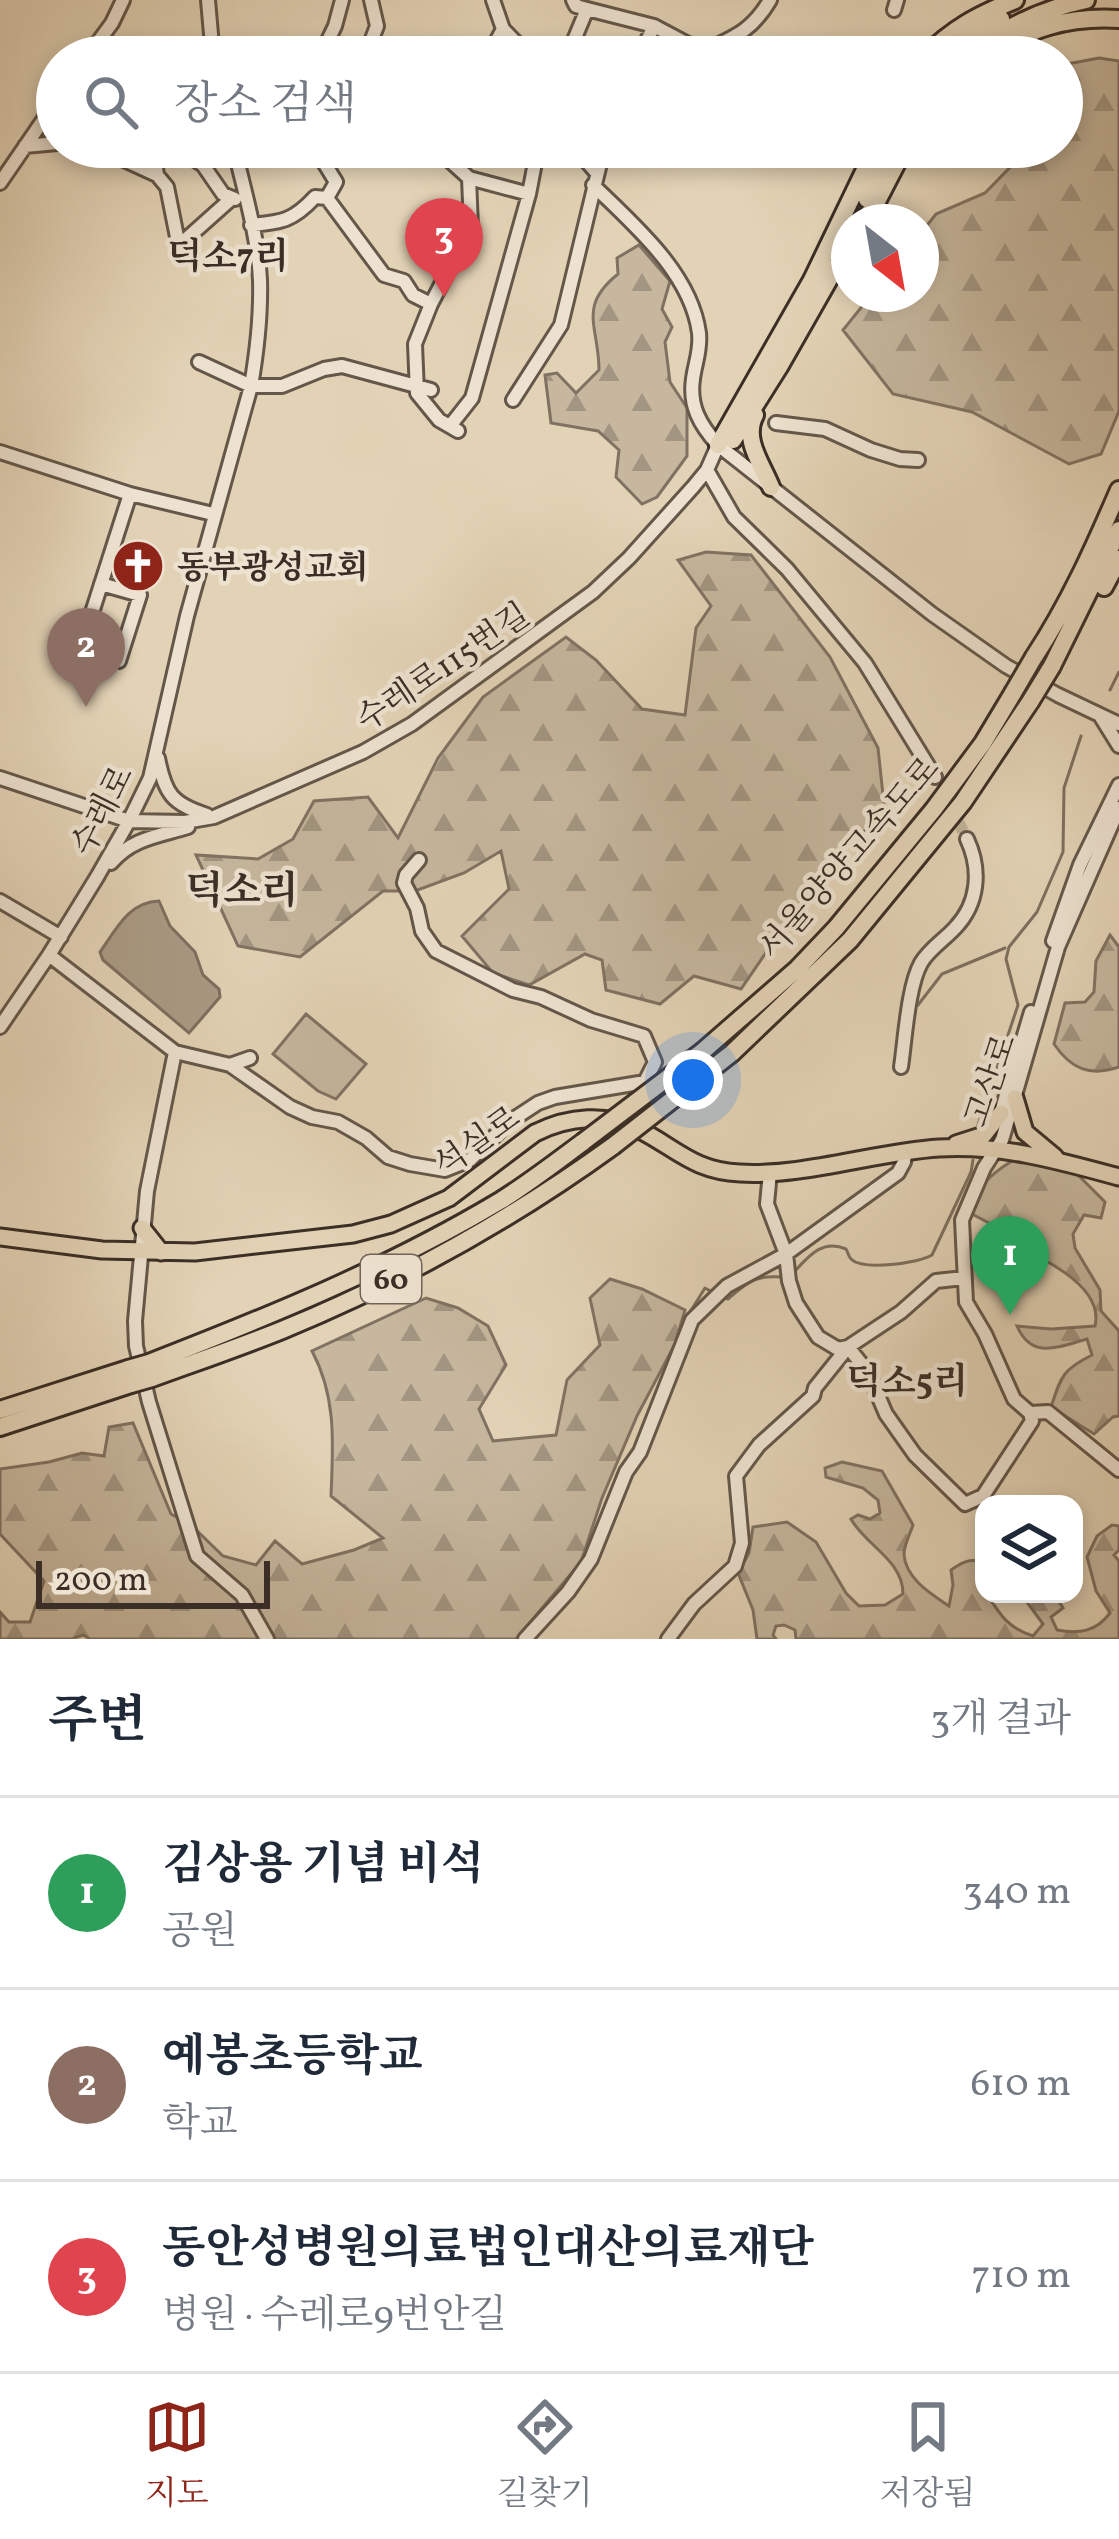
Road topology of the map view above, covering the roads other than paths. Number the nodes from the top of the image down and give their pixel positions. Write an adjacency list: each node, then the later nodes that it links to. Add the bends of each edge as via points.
1 (122, 0): 15 (street)
2 (208, 0): 16 (street)
3 (342, 0): 17 (street)
4 (371, 0): 18 (street)
5 (493, 0): 14 (street)
6 (573, 0): 11 (street)
7 (770, 0): 24 (street)
8 (1015, 0): 25 (highway)
9 (1046, 0): 26 (highway)
10 (1086, 0): 27 (highway)
11 (587, 9): 13 (street); 21 (street)
12 (1119, 19): 28 (highway, via 1080,17)
13 (655, 26): 22 (street); 23 (street)
14 (503, 28): 19 (street); 20 (street)
15 (102, 36)
16 (211, 36)
17 (328, 36)
18 (373, 36)
19 (499, 36)
20 (510, 36)
21 (576, 36)
22 (650, 36)
23 (673, 36)
24 (736, 36)
25 (946, 36)
26 (972, 36)
27 (995, 36)
28 (1022, 36)
29 (36, 130): 31 (street)
30 (36, 145): 31 (street)
31 (25, 146): 48 (street)
32 (142, 168): 45 (street)
33 (156, 168): 45 (street)
34 (205, 168): 50 (street, via 223,194)
35 (236, 168): 50 (street, 수레로)
36 (327, 168): 51 (street, via 336,182)
37 (459, 168): 46 (street)
38 (534, 168): 49 (street)
39 (588, 168): 47 (street)
40 (598, 168): 47 (street)
41 (858, 168): 52 (highway)
42 (865, 168): 53 (highway)
43 (880, 168): 54 (highway)
44 (894, 168): 55 (highway)
45 (157, 175): 50 (street, via 184,241)
46 (470, 178): 49 (street); 59 (street, via 471,227)
47 (595, 179): 65 (street, via 561,325); 67 (street, via 683,289 699,331 694,411)
48 (0, 183)
49 (529, 194): 61 (street, via 472,398 454,428)
50 (238, 198): 56 (street, 수레로)
51 (327, 198): 56 (street, via 315,197 292,218); 59 (street, via 384,275)
52 (844, 204)
53 (847, 204)
54 (866, 204)
55 (876, 204)
56 (251, 225): 62 (street, 수레로, via 260,276)
57 (831, 237): 67 (highway)
58 (831, 275): 64 (highway)
59 (431, 304): 61 (street, via 416,344)
60 (199, 362): 62 (street)
61 (416, 385): 62 (street, via 342,366 282,386); 63 (street)
62 (251, 386): 75 (street, 수레로)
63 (431, 390)
64 (765, 390): 67 (highway); 72 (highway, via 749,425)
65 (513, 400)
66 (776, 422): 69 (street)
67 (722, 448): 70 (street, 수레로115번길); 72 (street)
68 (0, 452): 74 (street)
69 (918, 460)
70 (707, 470): 86 (street, via 734,518 866,663); 90 (street, 수레로115번길, via 593,592 412,724)
71 (1119, 476): 77 (highway)
72 (771, 487): 81 (street, via 1006,666)
73 (1119, 490): 77 (highway, 서울양양고속도로 / 60)
74 (130, 494): 75 (street); 79 (street)
75 (213, 514): 84 (street, 수레로)
76 (1119, 530): 80 (highway, 서울양양고속도로 / 60)
77 (1097, 541): 120 (highway, 서울양양고속도로 / 60, bridge, via 982,743 797,969 703,1051 505,1198 364,1275)
78 (1119, 559): 80 (highway)
79 (101, 584): 79 (street, via 80,650 119,661 140,595)
80 (1069, 637): 120 (highway, 서울양양고속도로 / 60, bridge, via 963,802 850,940 732,1053 565,1181 474,1237 283,1330)
81 (1100, 716): 82 (street); 83 (street)
82 (1118, 722)
83 (1119, 746)
84 (157, 753): 90 (street, via 175,801); 91 (street, 수레로)
85 (1119, 770): 89 (street)
86 (935, 777)
87 (0, 778): 91 (street, 수레로115번길)
88 (1119, 785): 89 (street, 고산로)
89 (1114, 806): 104 (street, 고산로, via 1058,946); 105 (street, 고산로, via 1055,932)
90 (212, 817): 91 (street, 수레로115번길); 94 (street, via 136,842)
91 (130, 821): 94 (street, 수레로)
92 (967, 839): 102 (street, via 976,858 974,891 960,923 921,964)
93 (419, 860): 103 (street, via 404,883 436,951 513,990 644,1036 655,1062)
94 (98, 877): 96 (street, 수레로)
95 (0, 901): 96 (street)
96 (61, 937): 97 (street, 수레로)
97 (49, 956): 98 (street, 수레로); 99 (street)
98 (0, 1028)
99 (175, 1052): 101 (street); 113 (street)
100 (250, 1058): 101 (street)
101 (230, 1065): 103 (street, via 290,1107 338,1121 388,1157 445,1170 470,1160 538,1103)
102 (901, 1067)
103 (645, 1082): 106 (street)
104 (1016, 1099): 108 (street, 고산로); 110 (main road, via 1025,1132)
105 (1001, 1113): 107 (main road, via 984,1135); 108 (street, 고산로)
106 (623, 1124): 111 (main road, 석실로, via 709,1169); 115 (main road, 석실로, via 584,1117 550,1125 449,1198 369,1230)
107 (942, 1148): 108 (main road, 석실로); 109 (main road, 석실로)
108 (994, 1150): 110 (main road, 석실로); 118 (street, via 962,1220)
109 (905, 1152): 111 (main road, 석실로); 116 (street, via 898,1173)
110 (1063, 1162): 112 (main road, 석실로)
111 (770, 1172): 116 (street, via 767,1204)
112 (1119, 1178)
113 (142, 1228): 115 (main road); 117 (street)
114 (0, 1237): 117 (main road, 석실로)
115 (161, 1252): 117 (main road, 석실로)
116 (786, 1254): 119 (street, via 796,1303 818,1337); 127 (street, via 727,1286 692,1320 591,1558)
117 (139, 1260): 126 (street, via 136,1346 197,1556 242,1595)
118 (964, 1278): 119 (street, via 936,1281); 123 (street, via 966,1302 1014,1399)
119 (848, 1347): 123 (street, via 915,1455 965,1504 982,1496); 128 (street, via 736,1476 742,1543 735,1566)
120 (151, 1370): 121 (highway, 서울양양고속도로 / 60, bridge)
121 (130, 1377): 122 (highway, 서울양양고속도로 / 60); 124 (highway, 서울양양고속도로 / 60)
122 (0, 1411)
123 (1030, 1413): 125 (street, via 1048,1412)
124 (0, 1427)
125 (1119, 1470)
126 (267, 1639)
127 (525, 1639)
128 (668, 1639)

